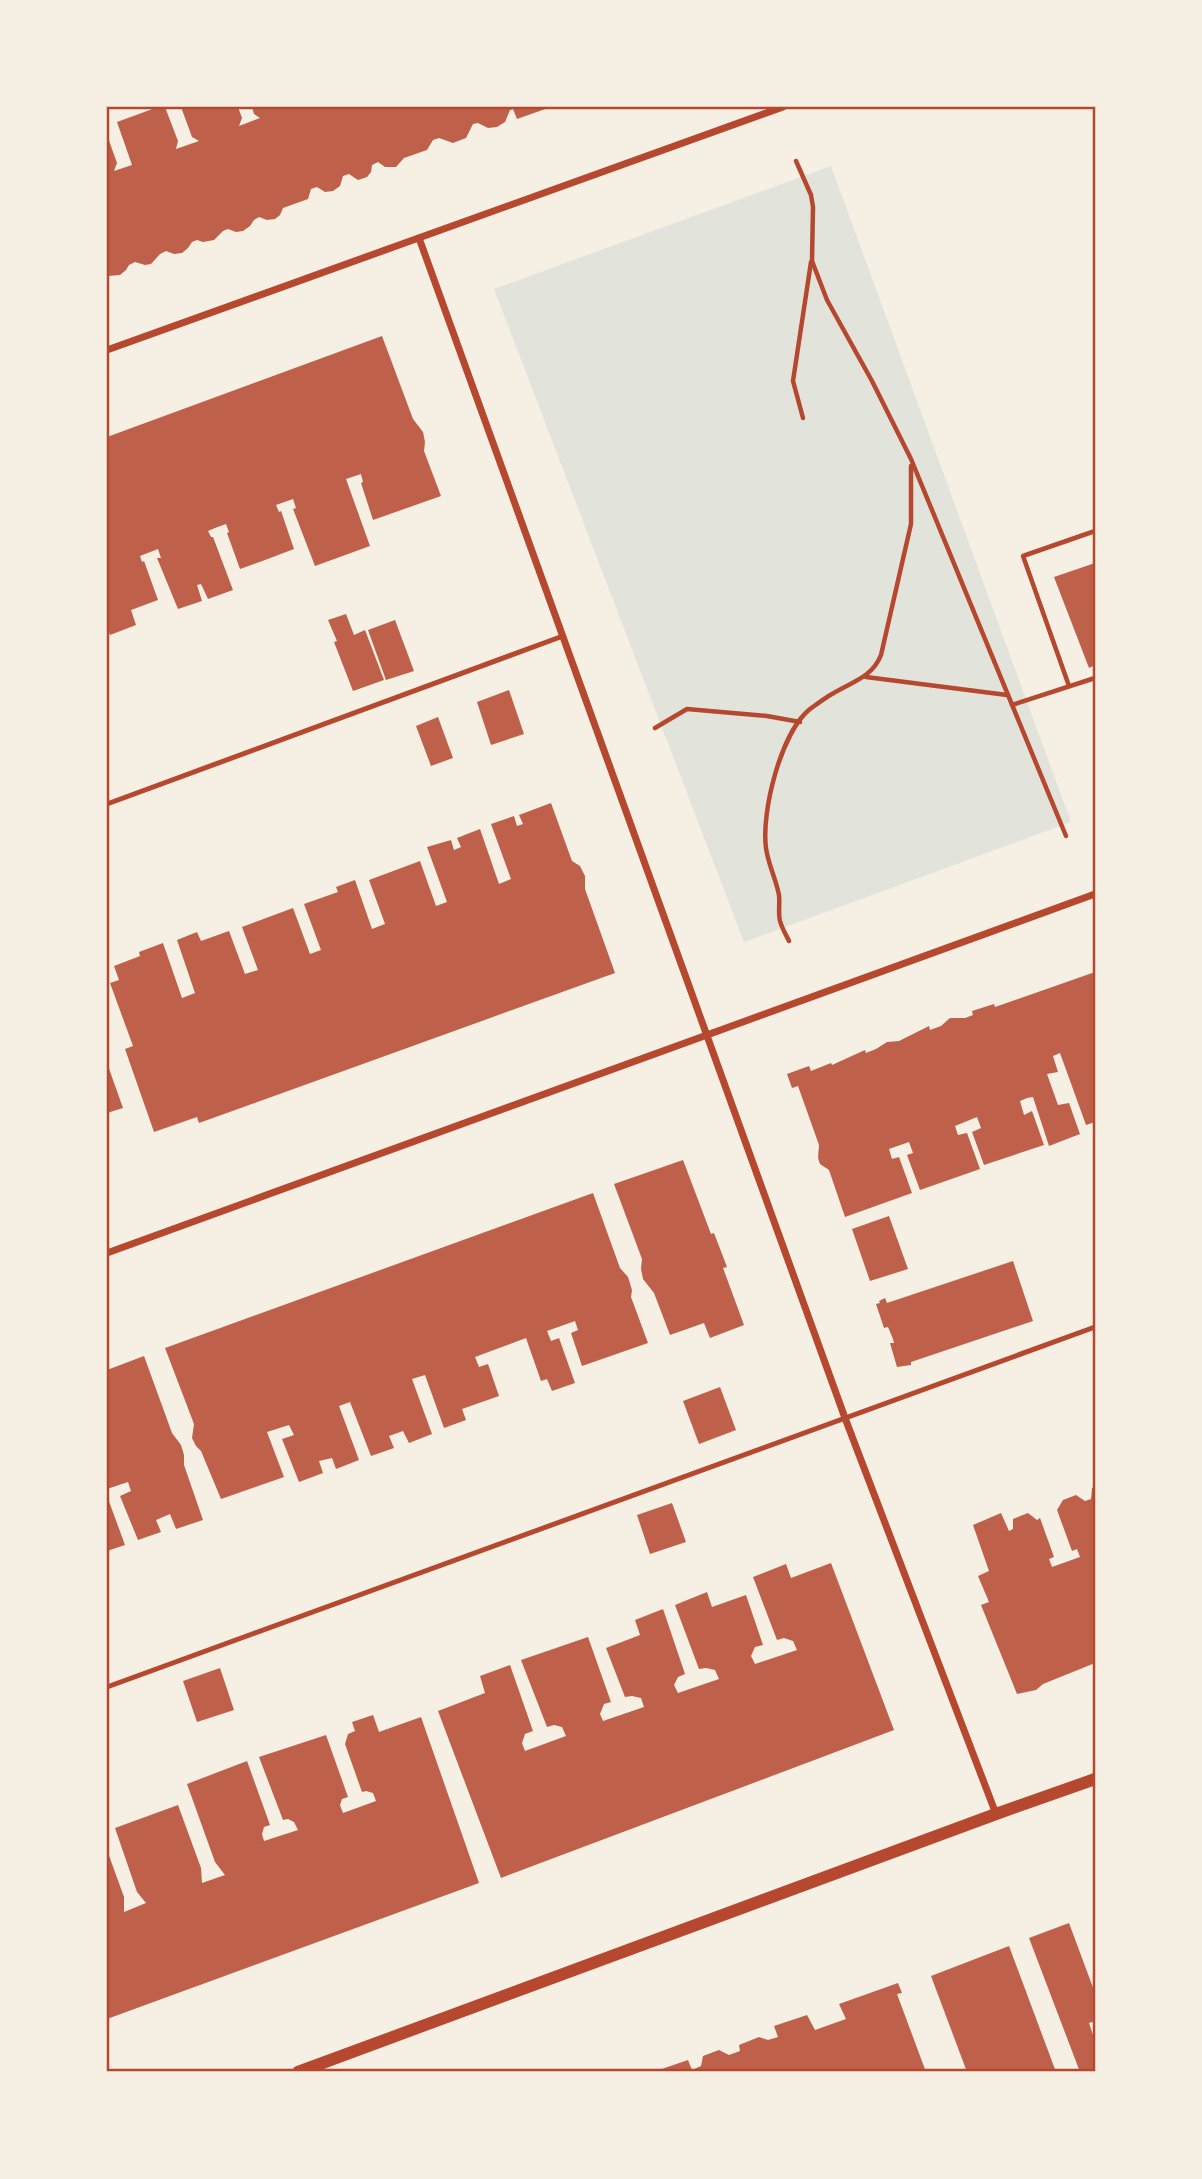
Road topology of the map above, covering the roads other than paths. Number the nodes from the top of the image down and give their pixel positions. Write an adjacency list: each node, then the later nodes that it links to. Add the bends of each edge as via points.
1 (783, 107): 2 (street)
2 (419, 238): 3 (street); 4 (street)
3 (107, 349)
4 (563, 636): 5 (lane); 7 (street)
5 (107, 804)
6 (1095, 894): 7 (street)
7 (707, 1034): 8 (street); 10 (street)
8 (107, 1253)
9 (1095, 1327): 10 (lane)
10 (845, 1418): 11 (lane); 13 (street)
11 (107, 1687)
12 (1095, 1779): 13 (street)
13 (996, 1814): 14 (street)
14 (298, 2072)

